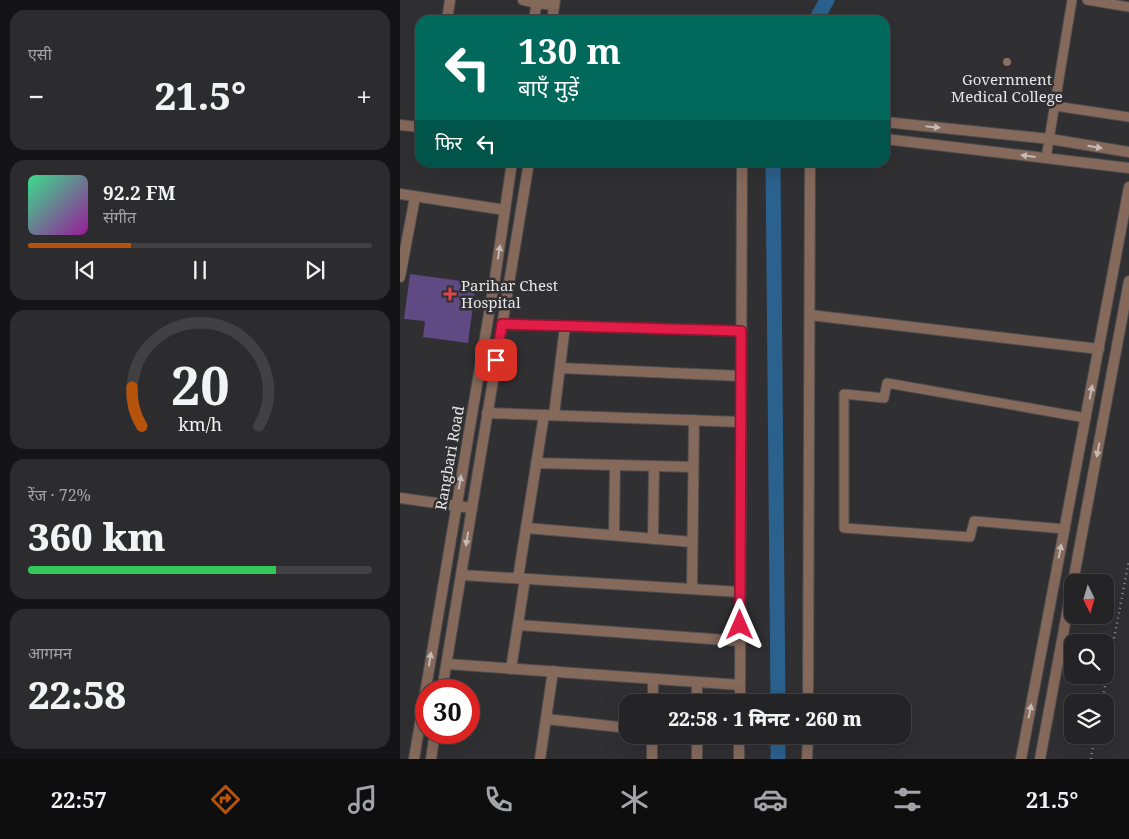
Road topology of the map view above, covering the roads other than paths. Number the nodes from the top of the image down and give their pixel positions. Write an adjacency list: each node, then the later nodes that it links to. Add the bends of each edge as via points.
1 (450, 0): 8 (street)
2 (524, 0): 5 (street)
3 (1072, 0): 10 (lane)
4 (1087, 0): 7 (lane)
5 (537, 2): 6 (street); 9 (street)
6 (555, 3)
7 (1129, 7)
8 (447, 15)
9 (535, 15)
10 (1055, 106): 11 (lane); 15 (lane)
11 (1129, 117)
12 (890, 123): 15 (street, one-way to 15)
13 (400, 125): 14 (street)
14 (415, 126)
15 (1050, 139): 17 (street, one-way to 17); 18 (lane)
16 (890, 140): 18 (street, one-way to 16)
17 (1129, 152)
18 (1046, 158): 23 (street)
19 (511, 167): 27 (street, Rangbari Road)
20 (528, 167): 31 (street, Rangbari Road)
21 (742, 167): 33 (street)
22 (810, 167): 30 (street)
23 (1129, 168)
24 (1129, 187): 34 (street)
25 (400, 194): 26 (street)
26 (414, 196): 27 (street); 28 (street)
27 (505, 210): 49 (street, Rangbari Road, one-way to 27)
28 (400, 277)
29 (1129, 281): 48 (street, one-way to 48)
30 (810, 315): 34 (street); 74 (street)
31 (502, 324): 32 (street); 37 (street, Rangbari Road)
32 (565, 326): 33 (street); 35 (street)
33 (741, 331): 36 (street)
34 (1099, 349): 39 (street, one-way to 34)
35 (560, 368): 36 (street); 38 (street)
36 (741, 376): 41 (street)
37 (488, 413): 38 (street); 50 (street, Rangbari Road)
38 (549, 415): 40 (street); 42 (street)
39 (1086, 418): 47 (street); 52 (lane, via 887,383 884,398 844,394 844,528 970,537 974,521)
40 (694, 420): 41 (street); 45 (street)
41 (741, 422): 60 (street)
42 (536, 463): 43 (street); 51 (street)
43 (615, 465): 44 (street); 53 (street)
44 (654, 466): 45 (street); 54 (street)
45 (693, 467): 55 (street)
46 (400, 498): 49 (street)
47 (1070, 500): 48 (street); 52 (street)
48 (1088, 504): 56 (street)
49 (456, 506): 50 (street); 82 (street, Rangbari Road, one-way to 49)
50 (472, 508): 57 (street, Rangbari Road, one-way to 57)
51 (526, 528): 53 (street); 58 (street)
52 (1064, 529): 89 (street, one-way to 52)
53 (614, 535): 54 (street)
54 (653, 539): 55 (street)
55 (692, 542): 59 (street)
56 (1075, 574)
57 (461, 575): 58 (street); 64 (street, Rangbari Road)
58 (521, 579): 59 (street); 62 (street)
59 (692, 589): 60 (street)
60 (740, 592): 63 (street)
61 (1065, 624): 90 (street)
62 (518, 625): 63 (street); 65 (street)
63 (740, 641): 70 (street)
64 (447, 664): 65 (street); 67 (street, Rangbari Road)
65 (511, 668): 66 (street)
66 (553, 671): 68 (street); 75 (street)
67 (444, 679)
68 (653, 679): 69 (street); 71 (street)
69 (697, 682): 70 (street); 72 (street)
70 (740, 685): 73 (street)
71 (653, 694)
72 (697, 694)
73 (740, 694)
74 (808, 694)
75 (546, 719): 76 (street); 84 (street)
76 (619, 727)
77 (433, 744): 83 (street)
78 (652, 744): 85 (street)
79 (697, 744): 86 (street)
80 (739, 744): 87 (street)
81 (808, 744): 88 (street)
82 (414, 759)
83 (431, 759)
84 (540, 759)
85 (652, 759)
86 (697, 759)
87 (739, 759)
88 (807, 759)
89 (1021, 759)
90 (1040, 759)

